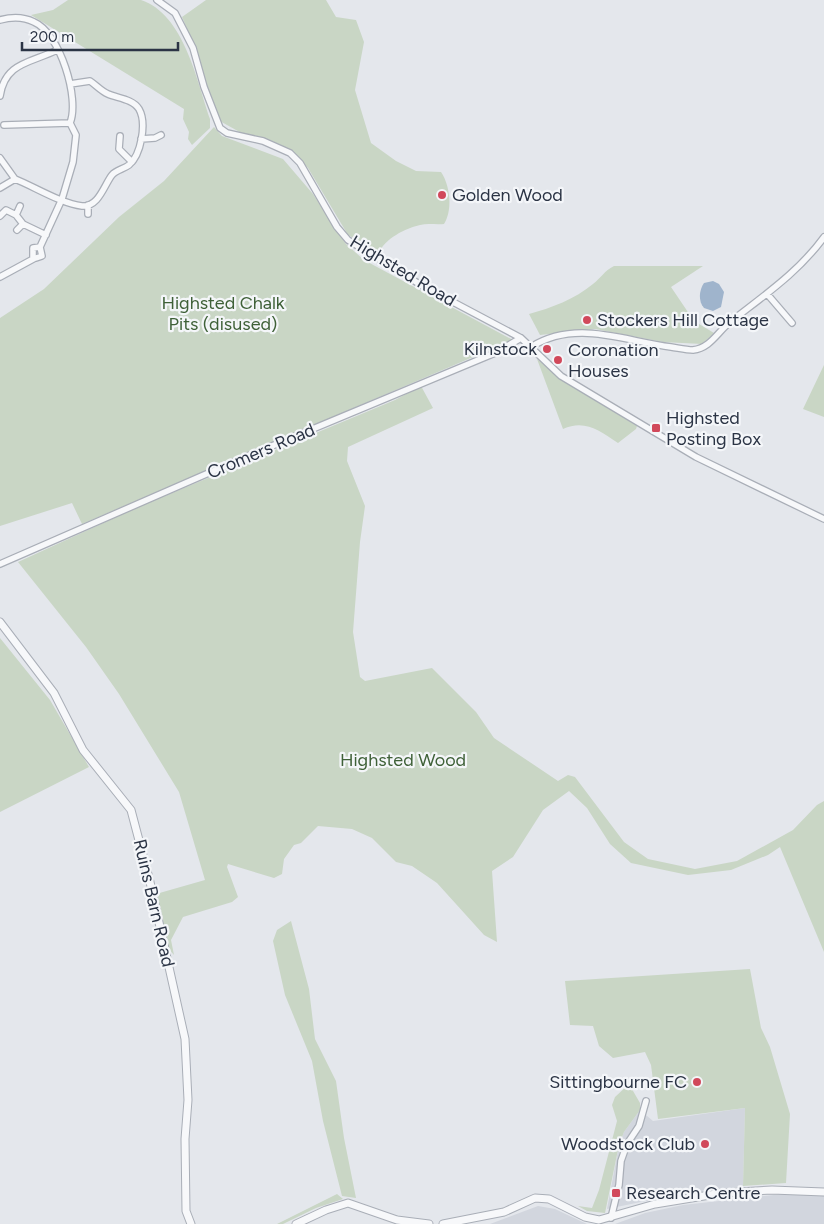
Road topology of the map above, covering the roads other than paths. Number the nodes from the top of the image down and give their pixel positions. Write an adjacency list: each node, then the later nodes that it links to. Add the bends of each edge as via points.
1 (157, 0): 28 (street, Highsted Road, via 175,13 193,48 220,128 290,153 348,240 421,285)
2 (0, 20): 3 (street, via 16,18 36,22)
3 (58, 50): 4 (street); 5 (street, via 14,68 3,80)
4 (70, 84): 6 (street, via 74,111); 10 (street, via 90,81 136,106 140,113)
5 (0, 96)
6 (70, 123): 7 (street); 15 (street, via 76,135 76,147)
7 (1, 125)
8 (161, 135): 10 (street)
9 (120, 136): 12 (street, via 119,148)
10 (141, 139): 12 (street, via 140,152)
11 (0, 158): 13 (street)
12 (132, 162): 16 (street, via 112,174 99,196)
13 (15, 179): 14 (street); 15 (street)
14 (0, 188)
15 (62, 199): 16 (street); 23 (street)
16 (88, 205): 18 (street)
17 (20, 206): 19 (street)
18 (88, 214)
19 (16, 215): 20 (street, via 6,210); 21 (street)
20 (0, 216)
21 (23, 224): 22 (street); 23 (street)
22 (17, 230)
23 (46, 235): 25 (street, via 40,247 42,256)
24 (824, 237): 26 (street, via 808,257)
25 (0, 277)
26 (768, 294): 27 (street); 29 (street, via 727,324 704,347 694,350 592,332 549,337)
27 (792, 323)
28 (521, 338): 29 (street, Highsted Road); 31 (street, Cromers Road, via 495,353)
29 (531, 347): 30 (street, Highsted Road, via 561,376 673,444)
30 (824, 520)
31 (0, 564)
32 (0, 622): 36 (street, Ruins Barn Road, via 54,692 83,750 131,810 185,1040 188,1100 186,1212)
33 (646, 1101): 35 (street, via 639,1126 621,1161)
34 (824, 1192): 35 (street, via 772,1190 722,1193 655,1204)
35 (611, 1218): 39 (street, via 584,1217 543,1198 504,1212)
36 (191, 1224)
37 (296, 1224): 38 (street, via 348,1203 397,1220)
38 (429, 1224)
39 (443, 1224)

